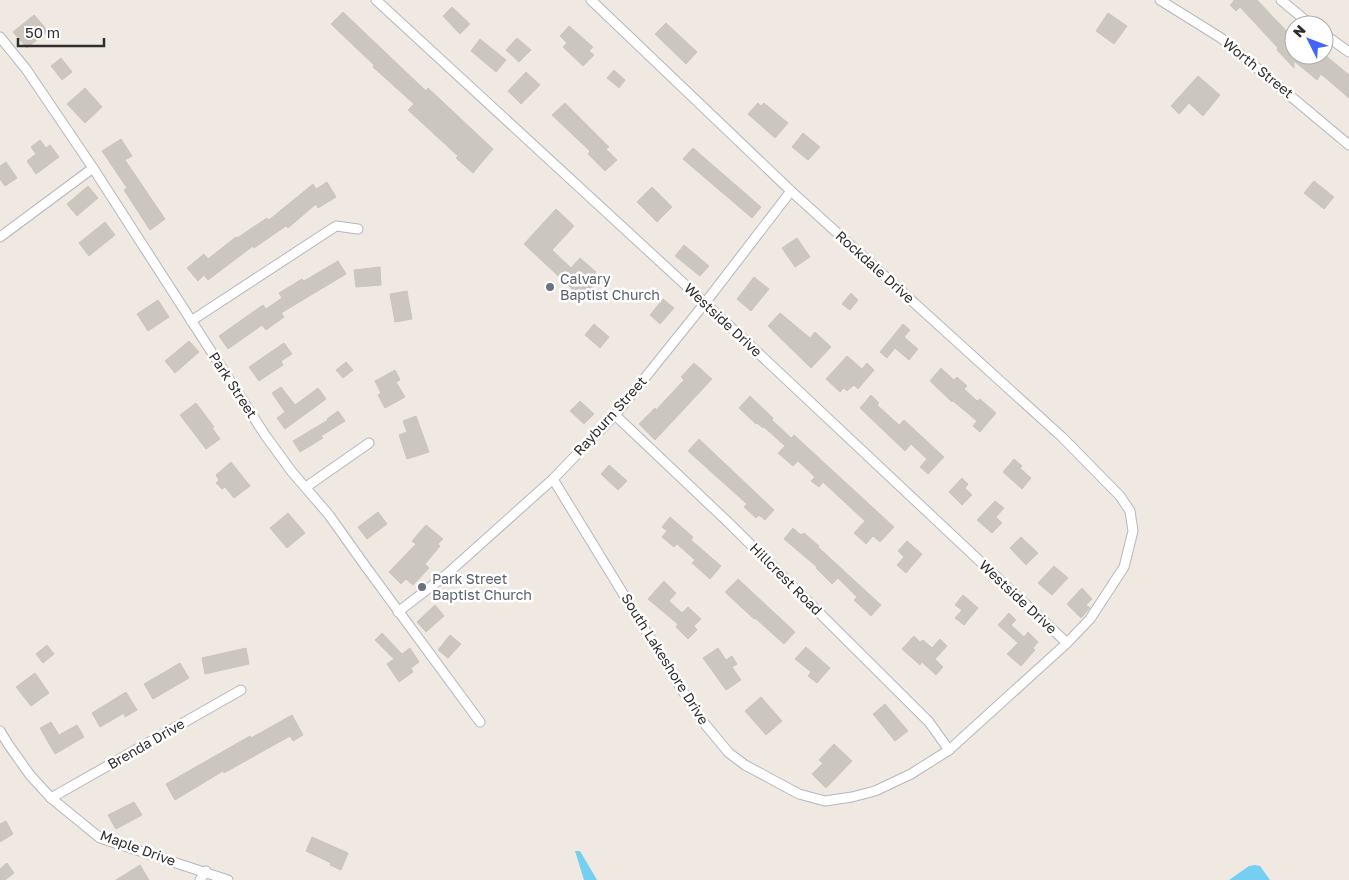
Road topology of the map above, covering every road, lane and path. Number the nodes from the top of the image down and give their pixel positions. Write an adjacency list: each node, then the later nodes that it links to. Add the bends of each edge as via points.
1 (376, 0): 14 (street, Westside Drive)
2 (591, 0): 11 (street, Rockdale Drive)
3 (1160, 0): 9 (street, Worth Street, via 1221,38)
4 (1281, 0): 5 (street)
5 (1299, 15)
6 (0, 37): 10 (street, Park Street, via 26,69)
7 (1334, 41): 8 (street)
8 (1349, 52)
9 (1349, 145)
10 (93, 168): 13 (street); 15 (street, Park Street)
11 (791, 191): 14 (street, Rayburn Street); 20 (street, Rockdale Drive, via 1012,390 1120,496 1130,510 1133,531)
12 (358, 229): 15 (street, via 336,226)
13 (0, 237)
14 (705, 303): 16 (street, Rayburn Street); 22 (street, Westside Drive)
15 (191, 321): 19 (street, Park Street, via 265,435)
16 (615, 415): 18 (street, Rayburn Street); 26 (street, Hillcrest Road, via 929,722)
17 (369, 443): 19 (street)
18 (553, 478): 21 (street, Rayburn Street, via 447,574); 26 (street, South Lakeshore Drive, via 682,690 704,723 729,753 744,765 799,794 825,801 875,791 911,774)
19 (306, 488): 21 (street, Park Street, via 330,515)
20 (1129, 547): 22 (street, South Lakeshore Drive, via 1124,567 1090,619)
21 (398, 612): 24 (street, Park Street)
22 (1067, 644): 26 (street, South Lakeshore Drive)
23 (241, 690): 27 (street, Brenda Drive)
24 (480, 722)
25 (0, 731): 27 (street, Maple Drive)
26 (949, 750)
27 (50, 798): 28 (street, Maple Drive, via 100,838)
28 (206, 872): 29 (street); 30 (street, Maple Drive)
29 (200, 880)
30 (228, 880)

